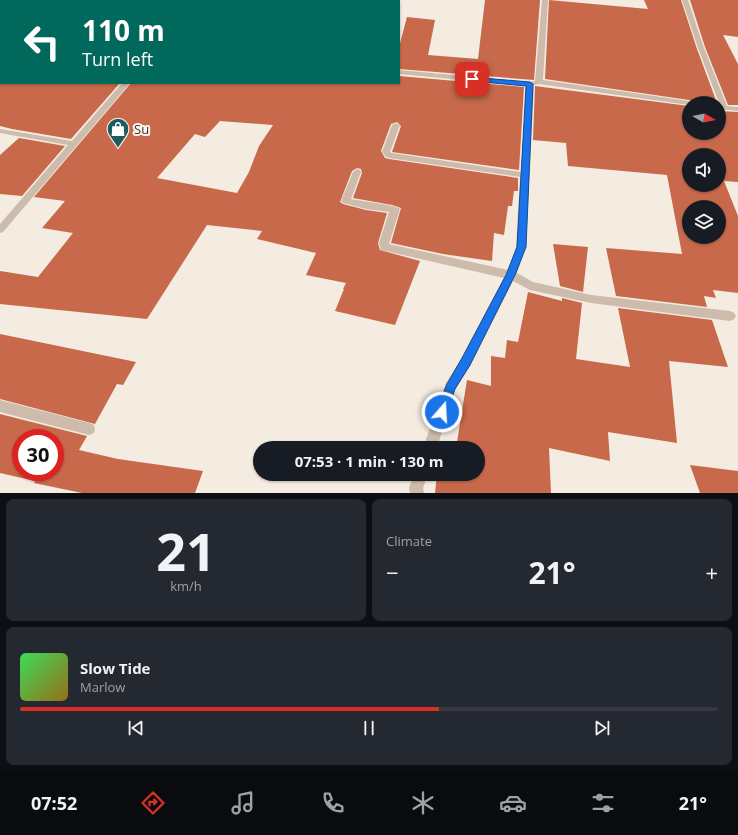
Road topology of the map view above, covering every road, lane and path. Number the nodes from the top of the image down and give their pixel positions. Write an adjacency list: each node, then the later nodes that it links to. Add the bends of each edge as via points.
1 (545, 0): 4 (street)
2 (685, 0): 6 (street)
3 (400, 72): 4 (street)
4 (534, 83): 7 (street); 14 (street)
5 (125, 84): 12 (street)
6 (718, 96)
7 (682, 102)
8 (726, 108): 9 (street)
9 (738, 109)
10 (396, 125): 14 (street, via 386,152 389,154)
11 (0, 131): 12 (street)
12 (74, 144): 15 (street)
13 (357, 172): 16 (street, via 346,201 394,209 385,247)
14 (525, 175): 16 (street, via 521,247)
15 (0, 230)
16 (511, 275): 17 (street, via 530,286 591,299); 20 (street, via 466,362 450,387)
17 (730, 316)
18 (0, 406): 19 (street)
19 (89, 429)
20 (432, 441)
21 (418, 481): 22 (street)
22 (417, 493)

